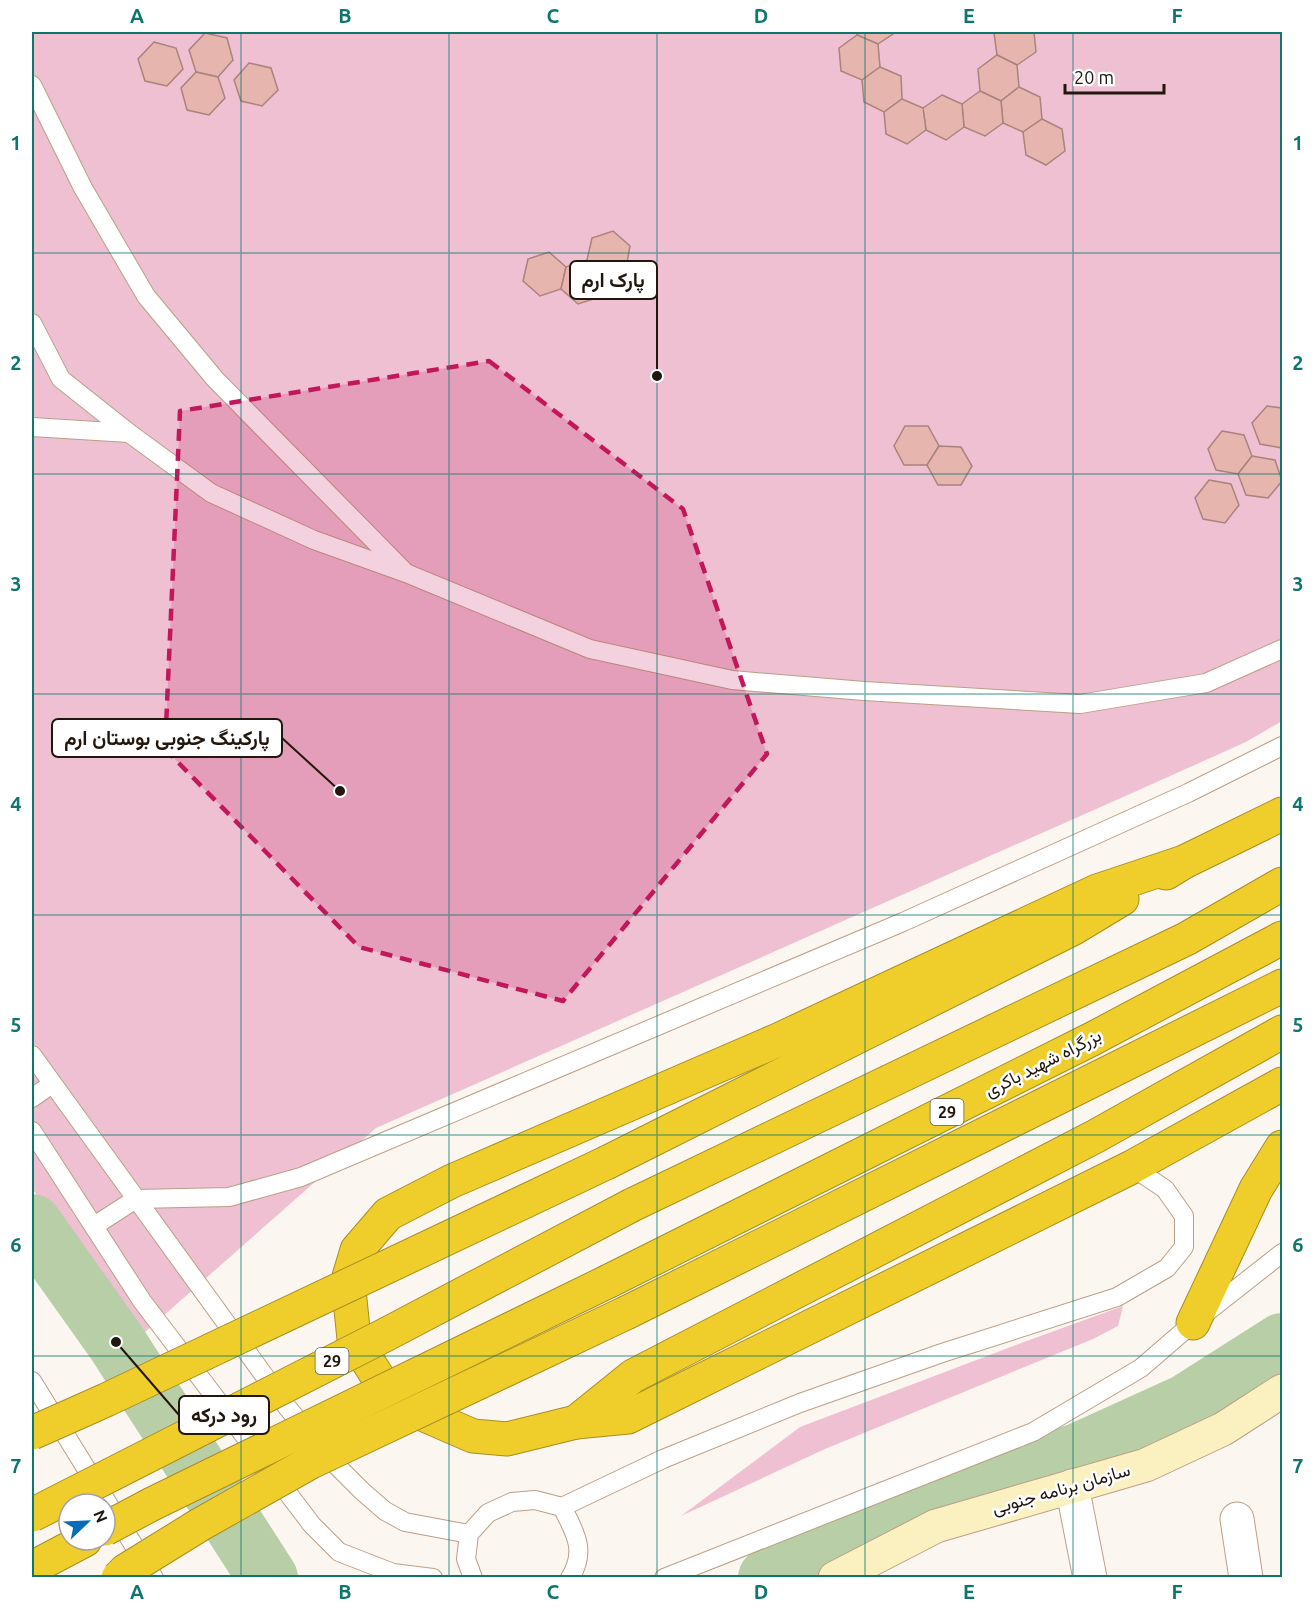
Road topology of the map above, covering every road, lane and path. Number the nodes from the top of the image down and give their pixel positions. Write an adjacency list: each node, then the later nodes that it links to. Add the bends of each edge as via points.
1 (32, 85): 5 (lane, via 83,188 146,296 215,379)
2 (32, 323): 4 (lane, via 61,379)
3 (32, 427): 4 (lane)
4 (129, 433): 5 (lane, via 211,493 314,540)
5 (406, 573): 6 (lane, via 590,649 732,680 1080,704 1206,683)
6 (1282, 649)
7 (1282, 746): 21 (lane, via 1188,793 903,922 301,1177 229,1197)
8 (1282, 814): 9 (highway)
9 (1184, 862): 27 (highway, via 1097,891 778,1040 452,1181 388,1214 357,1251 348,1280 354,1339 384,1386 420,1413 473,1436 507,1439); 28 (highway, bridge, via 1074,928 608,1162)
10 (1282, 884): 31 (highway, 29, bridge, via 1186,939 632,1205)
11 (1282, 938): 33 (highway, بزرگراه شهید باکری / 29, bridge, via 1092,1039)
12 (1282, 986): 38 (highway, 29, bridge, via 628,1312 311,1462 201,1524)
13 (1282, 1032): 27 (highway, via 1096,1136 633,1376)
14 (32, 1056): 15 (lane)
15 (52, 1084): 17 (lane); 21 (lane)
16 (1282, 1084): 20 (highway)
17 (32, 1098)
18 (32, 1131): 22 (lane)
19 (1282, 1147): 24 (highway, via 1256,1189)
20 (1132, 1167): 27 (highway, via 628,1417); 30 (lane, via 1165,1189 1184,1216 1184,1247 1167,1268 1117,1297 800,1403 663,1459)
21 (136, 1198): 22 (lane); 34 (lane, via 286,1407 329,1458 385,1511 405,1522)
22 (94, 1226): 40 (lane, via 142,1301 312,1525 339,1552 393,1573)
23 (1282, 1253): 24 (lane)
24 (1193, 1323): 42 (lane, via 1141,1368 1033,1432)
25 (32, 1385): 39 (lane)
26 (1282, 1391): 29 (street, سازمان برنامه جنوبی, via 1223,1429 1146,1465)
27 (576, 1422)
28 (32, 1433)
29 (1072, 1486): 43 (street, سازمان برنامه جنوبی, via 936,1526); 44 (street)
30 (562, 1507): 34 (lane, via 535,1500 512,1502 488,1513); 37 (lane, via 576,1533 580,1552)
31 (32, 1515)
32 (1237, 1520): 45 (street)
33 (117, 1523)
34 (468, 1534): 41 (lane, via 466,1559)
35 (62, 1552): 36 (highway)
36 (32, 1568)
37 (575, 1577)
38 (118, 1578)
39 (154, 1578)
40 (433, 1578)
41 (473, 1578)
42 (664, 1578)
43 (835, 1578)
44 (1090, 1578)
45 (1246, 1578)

